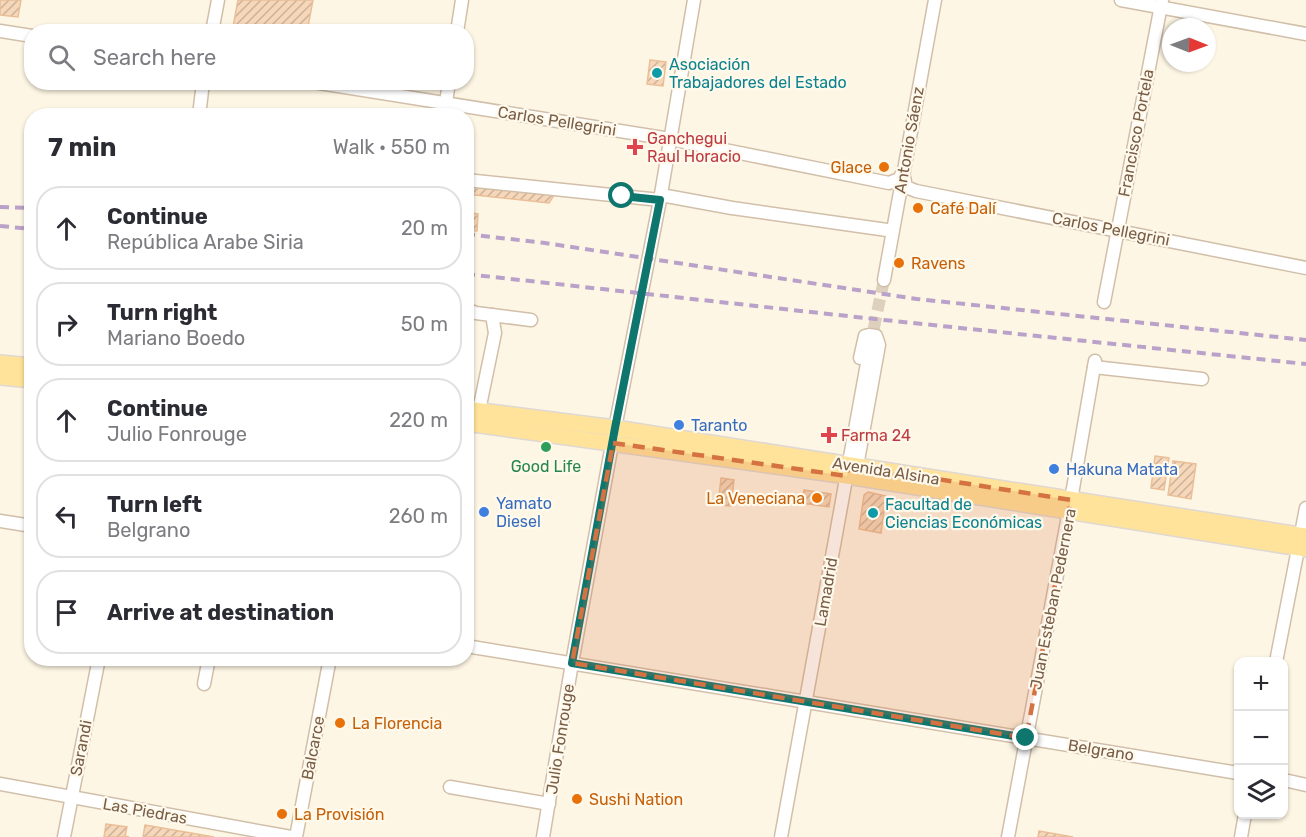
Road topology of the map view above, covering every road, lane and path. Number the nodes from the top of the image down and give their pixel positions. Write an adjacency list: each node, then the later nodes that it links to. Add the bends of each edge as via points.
1 (218, 0): 7 (street)
2 (462, 0): 8 (street)
3 (694, 0): 19 (street, Julio Fonrouge)
4 (935, 0): 20 (street, Antonio Sáenz)
5 (1121, 0): 6 (street)
6 (1161, 3): 10 (street); 26 (street, Francisco Portela)
7 (214, 24)
8 (458, 24)
9 (0, 31): 11 (street)
10 (1306, 34)
11 (24, 35)
12 (203, 90): 15 (street)
13 (352, 90): 16 (street, Carlos Pellegrini)
14 (448, 90): 17 (street)
15 (200, 108)
16 (440, 108)
17 (445, 108)
18 (474, 113): 19 (street, Carlos Pellegrini)
19 (669, 139): 22 (street, Carlos Pellegrini); 24 (street, Julio Fonrouge)
20 (903, 172): 22 (street, via 894,182); 23 (street, via 906,187); 28 (street, Antonio Sáenz)
21 (474, 181): 24 (street)
22 (880, 182): 25 (street, Antonio Sáenz, via 892,195)
23 (916, 191): 25 (street, Antonio Sáenz, via 909,195 904,207 890,284 880,288 877,281); 26 (street, Carlos Pellegrini)
24 (661, 198): 25 (street); 41 (street, Julio Fonrouge)
25 (887, 230)
26 (1118, 231): 27 (street, Carlos Pellegrini); 29 (street, Francisco Portela)
27 (1306, 268)
28 (884, 280)
29 (1104, 302)
30 (474, 312): 31 (street)
31 (492, 315): 32 (street); 39 (street, via 495,333)
32 (531, 320)
33 (870, 347): 42 (street, Lamadrid)
34 (0, 363): 35 (main road)
35 (24, 365)
36 (0, 377): 37 (main road)
37 (24, 379)
38 (1202, 379): 43 (street, Juan Esteban Pedernera, via 1094,364)
39 (474, 409)
40 (474, 416): 41 (main road, Avenida Alsina)
41 (614, 435): 42 (main road, Avenida Alsina); 50 (street, Julio Fonrouge)
42 (848, 468): 42 (street, Lamadrid, via 879,345 876,336 869,334 863,342); 43 (main road, Avenida Alsina); 55 (street, Lamadrid)
43 (1070, 506): 47 (main road, Avenida Alsina); 56 (street, Juan Esteban Pedernera)
44 (1306, 508): 47 (street)
45 (0, 520): 46 (street)
46 (24, 524)
47 (1303, 542): 49 (street)
48 (474, 647): 50 (street, Belgrano)
49 (1277, 657)
50 (572, 663): 55 (street, Belgrano); 63 (street, Julio Fonrouge)
51 (97, 666): 62 (street, Sarandi)
52 (207, 666): 54 (street)
53 (328, 666): 67 (street, Balcarce)
54 (204, 684)
55 (806, 703): 56 (street, Belgrano); 69 (street, Lamadrid)
56 (1026, 738): 57 (street, Belgrano); 70 (street, Juan Esteban Pedernera)
57 (1234, 772)
58 (1288, 781): 60 (street)
59 (0, 784): 62 (street, Las Piedras)
60 (1306, 784)
61 (450, 787): 63 (street)
62 (71, 797): 65 (street, Sarandi); 66 (street, Las Piedras)
63 (549, 804): 68 (street, Julio Fonrouge)
64 (1244, 819): 71 (street)
65 (64, 837)
66 (291, 837)
67 (296, 837)
68 (543, 837)
69 (781, 837)
70 (1008, 837)
71 (1241, 837)

